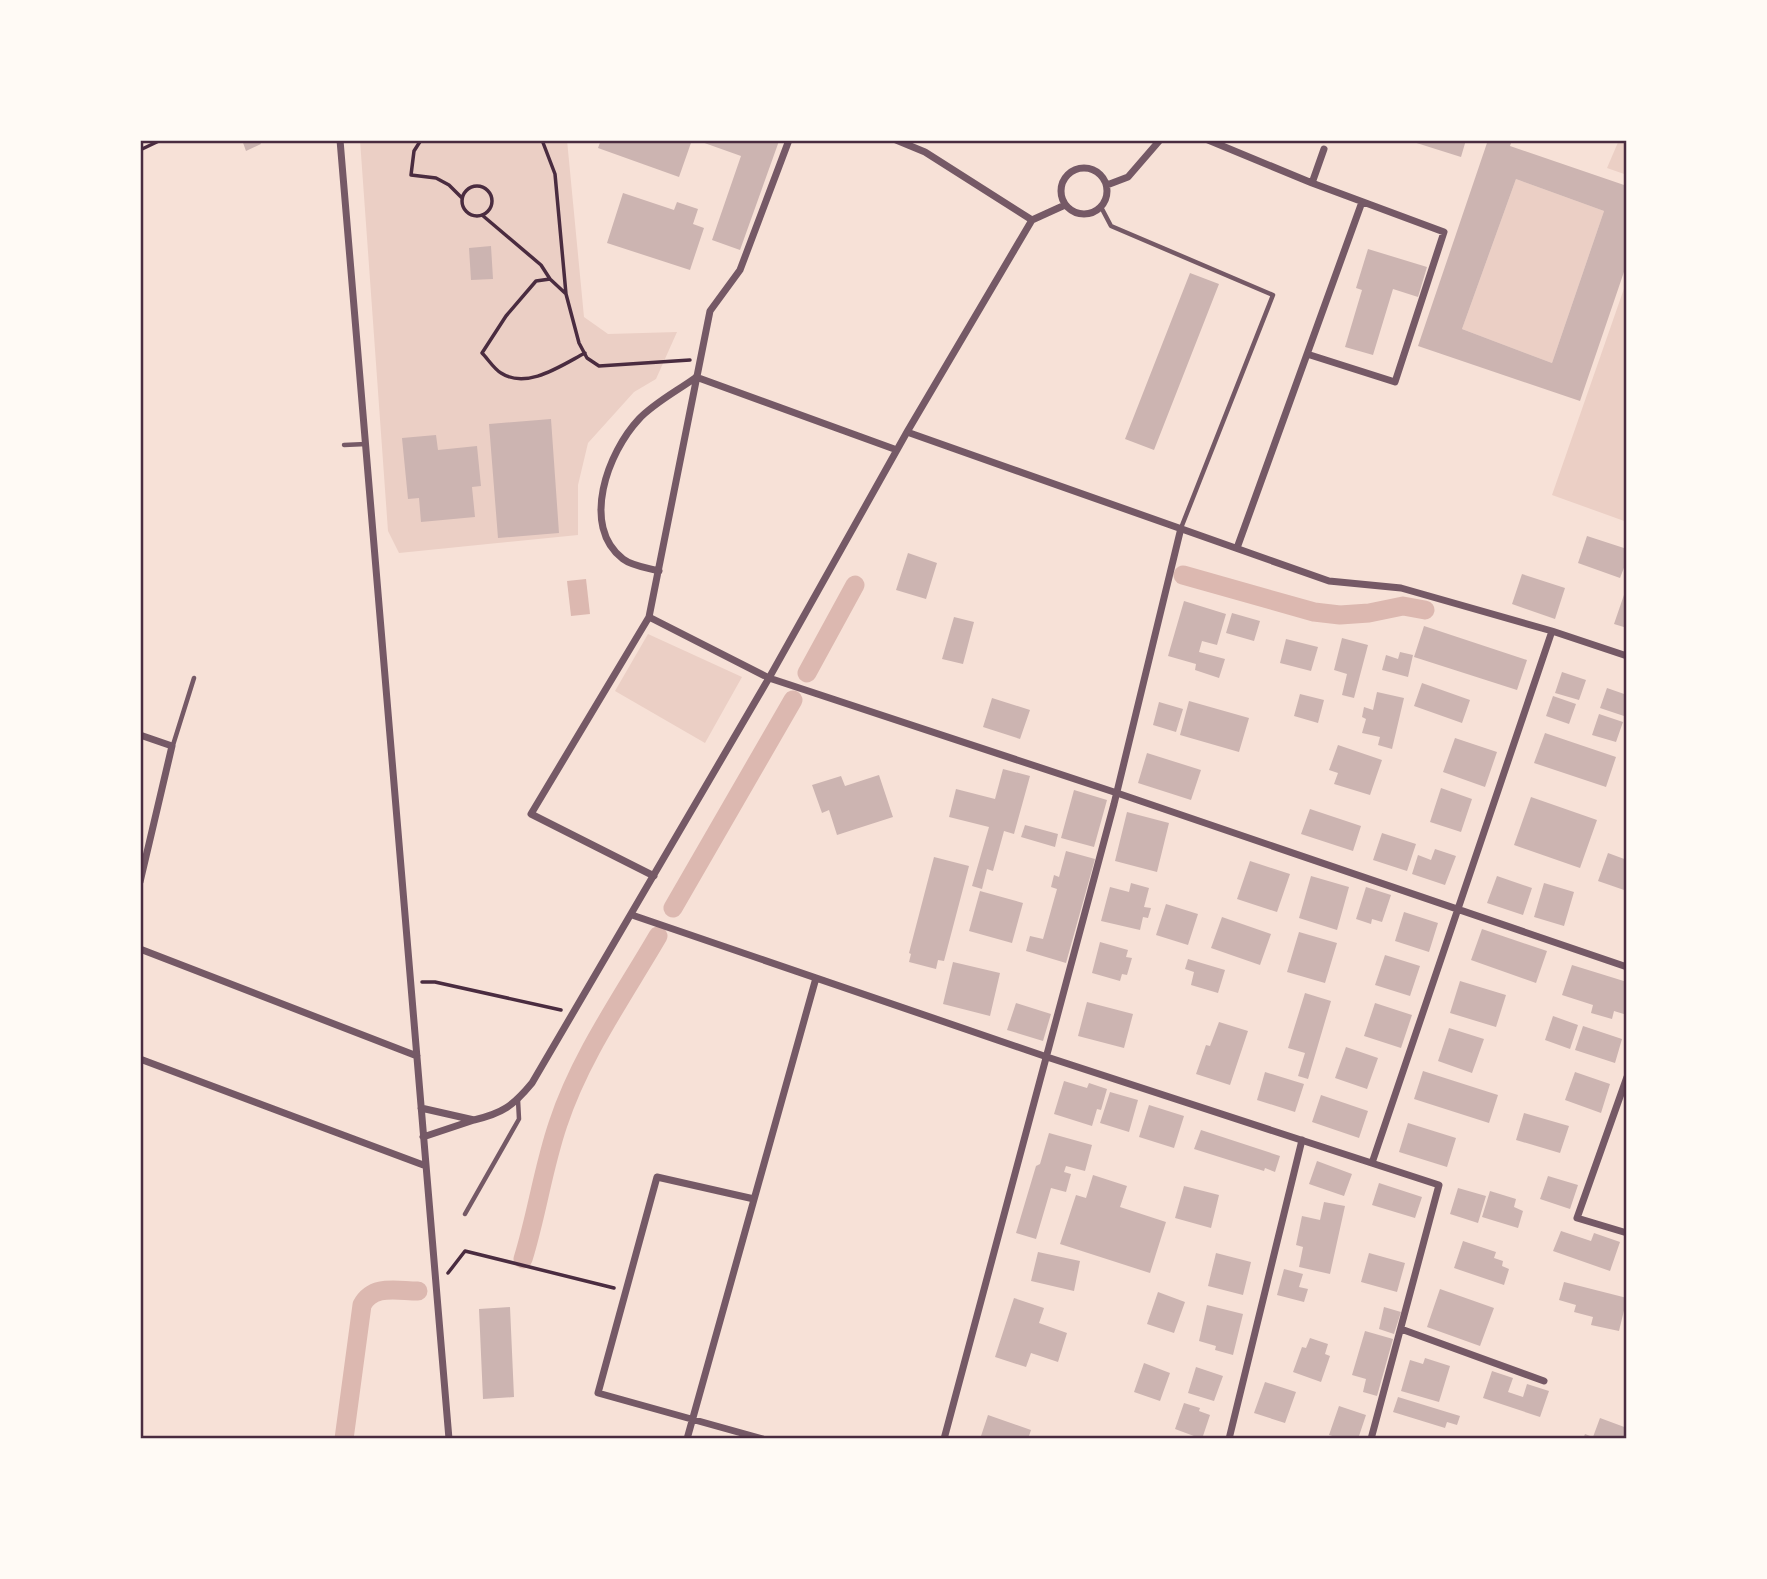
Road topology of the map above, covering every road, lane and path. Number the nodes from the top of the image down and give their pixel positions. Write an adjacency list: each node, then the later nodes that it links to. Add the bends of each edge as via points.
1 (160, 140): 10 (path)
2 (340, 140): 26 (street)
3 (421, 140): 13 (path, via 414,151 411,175 436,178)
4 (542, 140): 20 (path, via 555,173)
5 (789, 140): 23 (street, via 740,270 710,311)
6 (896, 140): 18 (street, via 925,152)
7 (1160, 140): 12 (street, via 1129,177)
8 (1208, 140): 11 (street)
9 (1324, 149): 11 (street)
10 (140, 150)
11 (1312, 183): 14 (street)
12 (1107, 185): 15 (street, via 1091,168 1077,168 1062,184); 16 (street)
13 (462, 199): 17 (path, via 467,213); 17 (path, via 471,186 486,188 493,200)
14 (1362, 202): 22 (street); 22 (street, via 1444,232 1395,382)
15 (1065, 205): 16 (street, via 1079,214); 18 (street)
16 (1101, 207): 29 (lane, via 1111,226 1273,295)
17 (482, 215): 19 (path, via 541,265)
18 (1032, 220): 25 (street)
19 (550, 279): 20 (path); 21 (path, via 536,281 482,353 500,373 513,379 545,374)
20 (566, 294): 21 (path)
21 (584, 353): 23 (path, via 600,366)
22 (1307, 354): 30 (street)
23 (699, 359): 24 (street)
24 (696, 377): 28 (street); 31 (street); 31 (street, via 640,417 620,443 607,472 601,505 606,541 625,560)
25 (907, 432): 28 (street); 29 (street)
26 (366, 444): 27 (lane); 47 (street)
27 (344, 445)
28 (897, 450): 36 (street)
29 (1181, 528): 30 (street); 39 (street)
30 (1237, 548): 33 (street, via 1329,581 1401,588)
31 (659, 571): 32 (street)
32 (649, 617): 36 (street); 40 (street, via 531,814)
33 (1552, 631): 34 (street); 42 (street)
34 (1627, 656)
35 (194, 678): 38 (lane)
36 (769, 678): 39 (street); 40 (street)
37 (140, 734): 38 (street)
38 (172, 746): 41 (street)
39 (1116, 793): 42 (street); 50 (street)
40 (654, 876): 43 (street)
41 (140, 881)
42 (1459, 911): 45 (street); 58 (street)
43 (632, 915): 46 (street); 48 (street)
44 (140, 949): 49 (street)
45 (1627, 967)
46 (816, 978): 50 (street); 60 (street)
47 (410, 982): 48 (path, via 435,982); 49 (street)
48 (574, 1013): 53 (street)
49 (417, 1056): 54 (street)
50 (1048, 1057): 57 (street); 71 (street)
51 (140, 1059): 59 (street)
52 (1627, 1076): 62 (street, via 1577,1218)
53 (518, 1100): 55 (street, via 494,1115); 61 (lane, via 519,1119)
54 (421, 1108): 55 (street); 56 (street)
55 (474, 1120): 56 (street)
56 (424, 1137): 59 (street)
57 (1302, 1140): 58 (street); 72 (street)
58 (1372, 1163): 65 (street, via 1439,1185)
59 (426, 1166): 63 (street)
60 (754, 1199): 64 (street, via 657,1177); 67 (street)
61 (466, 1214)
62 (1627, 1233)
63 (435, 1274): 64 (path, via 450,1273 466,1251); 68 (street)
64 (626, 1291): 67 (street, via 598,1393)
65 (1401, 1329): 66 (street); 73 (street)
66 (1544, 1381)
67 (693, 1419): 69 (street); 70 (street)
68 (449, 1439)
69 (687, 1439)
70 (763, 1439)
71 (944, 1439)
72 (1229, 1439)
73 (1371, 1439)

